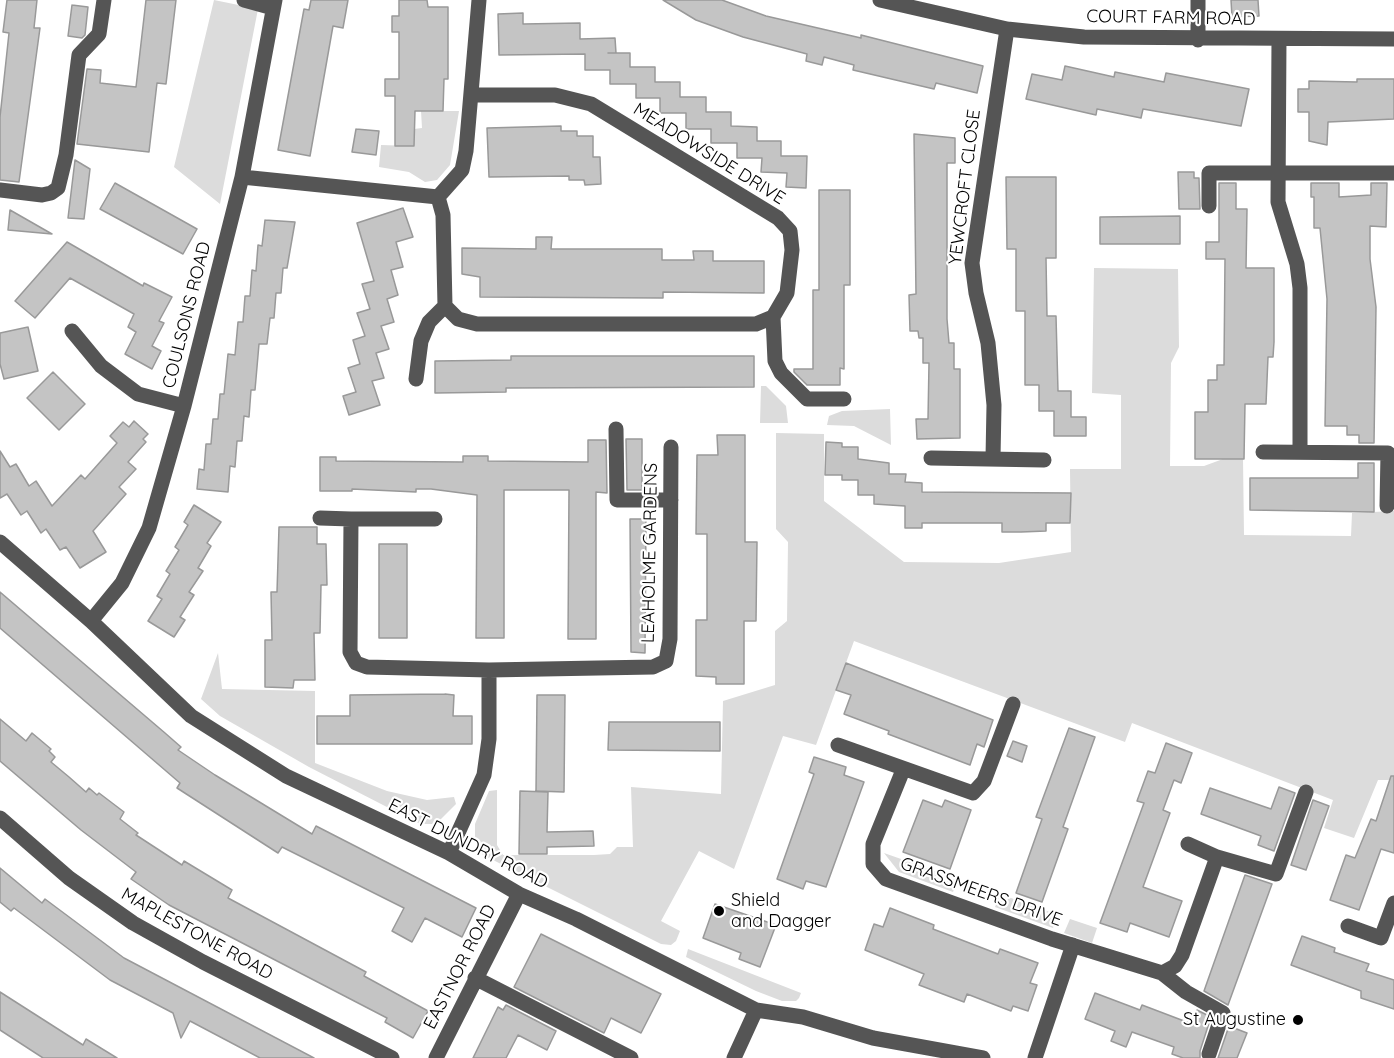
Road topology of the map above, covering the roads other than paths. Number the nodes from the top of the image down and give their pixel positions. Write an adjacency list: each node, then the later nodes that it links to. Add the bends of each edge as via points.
1 (104, 0): 15 (street, via 99,34 79,55 58,188 42,195)
2 (244, 0): 6 (street)
3 (479, 0): 11 (street)
4 (880, 0): 7 (street, COURT FARM ROAD)
5 (1198, 0): 10 (street)
6 (274, 4): 14 (street, COULSONS ROAD)
7 (1007, 29): 10 (street, COURT FARM ROAD, via 1084,37); 29 (street, YEWCROFT CLOSE, via 972,263 988,343 994,405)
8 (1280, 39): 9 (street, COURT FARM ROAD); 10 (street, COURT FARM ROAD); 12 (street)
9 (1394, 39)
10 (1197, 40)
11 (473, 95): 16 (street, via 462,170); 19 (street, MEADOWSIDE DRIVE, via 555,95 591,104 778,218 790,231 792,250 787,293)
12 (1279, 173): 13 (street); 17 (street, via 1209,173); 27 (street, via 1278,202 1298,264 1300,288)
13 (1394, 173)
14 (242, 177): 16 (street); 23 (street, COULSONS ROAD)
15 (0, 190)
16 (438, 197): 18 (street, via 443,214)
17 (1209, 206)
18 (445, 306): 19 (street, via 458,319 477,324 756,324); 21 (street, via 429,322 421,341)
19 (773, 317): 22 (street, via 775,361 781,373 807,399)
20 (72, 331): 23 (street, via 101,366 138,394)
21 (416, 379)
22 (844, 399)
23 (184, 406): 37 (street, COULSONS ROAD, via 138,556)
24 (616, 429): 31 (street, via 617,500)
25 (671, 447): 31 (street, LEAHOLME GARDENS)
26 (1263, 452): 27 (street)
27 (1300, 452): 32 (street, via 1388,453)
28 (931, 458): 29 (street)
29 (993, 458): 30 (street)
30 (1044, 460)
31 (671, 500): 38 (street, LEAHOLME GARDENS, via 670,639 666,661 653,667)
32 (1387, 506)
33 (320, 518): 34 (street)
34 (351, 519): 35 (street); 38 (street, LEAHOLME GARDENS, via 350,652 356,663 367,667)
35 (435, 519)
36 (0, 542): 37 (street, EAST DUNDRY ROAD)
37 (91, 621): 45 (street, EAST DUNDRY ROAD, via 191,716 229,741 286,776)
38 (489, 670): 45 (street, via 489,739 484,776)
39 (1013, 704): 41 (street, via 984,781 973,793)
40 (838, 745): 41 (street)
41 (903, 770): 51 (street, GRASSMEERS DRIVE, via 873,844 873,864 886,879)
42 (1306, 792): 46 (street, via 1276,874)
43 (0, 818): 56 (street, MAPLESTONE ROAD, via 69,878 133,923)
44 (1188, 844): 46 (street)
45 (449, 853): 47 (street, EAST DUNDRY ROAD)
46 (1217, 857): 52 (street, via 1182,955 1175,966)
47 (519, 894): 53 (street, EASTNOR ROAD); 54 (street, EAST DUNDRY ROAD)
48 (1394, 903): 50 (street)
49 (1348, 927): 50 (street)
50 (1388, 940)
51 (1073, 945): 52 (street, GRASSMEERS DRIVE); 61 (street, GRASSMEERS DRIVE)
52 (1162, 973): 55 (street, GRASSMEERS DRIVE, via 1223,1013)
53 (475, 978): 57 (street, EASTNOR ROAD); 58 (street)
54 (756, 1010): 59 (street); 60 (street, EAST DUNDRY ROAD, via 803,1017 873,1038)
55 (1209, 1054)
56 (392, 1058)
57 (436, 1058)
58 (631, 1058)
59 (734, 1058)
60 (983, 1058)
61 (1035, 1058)

